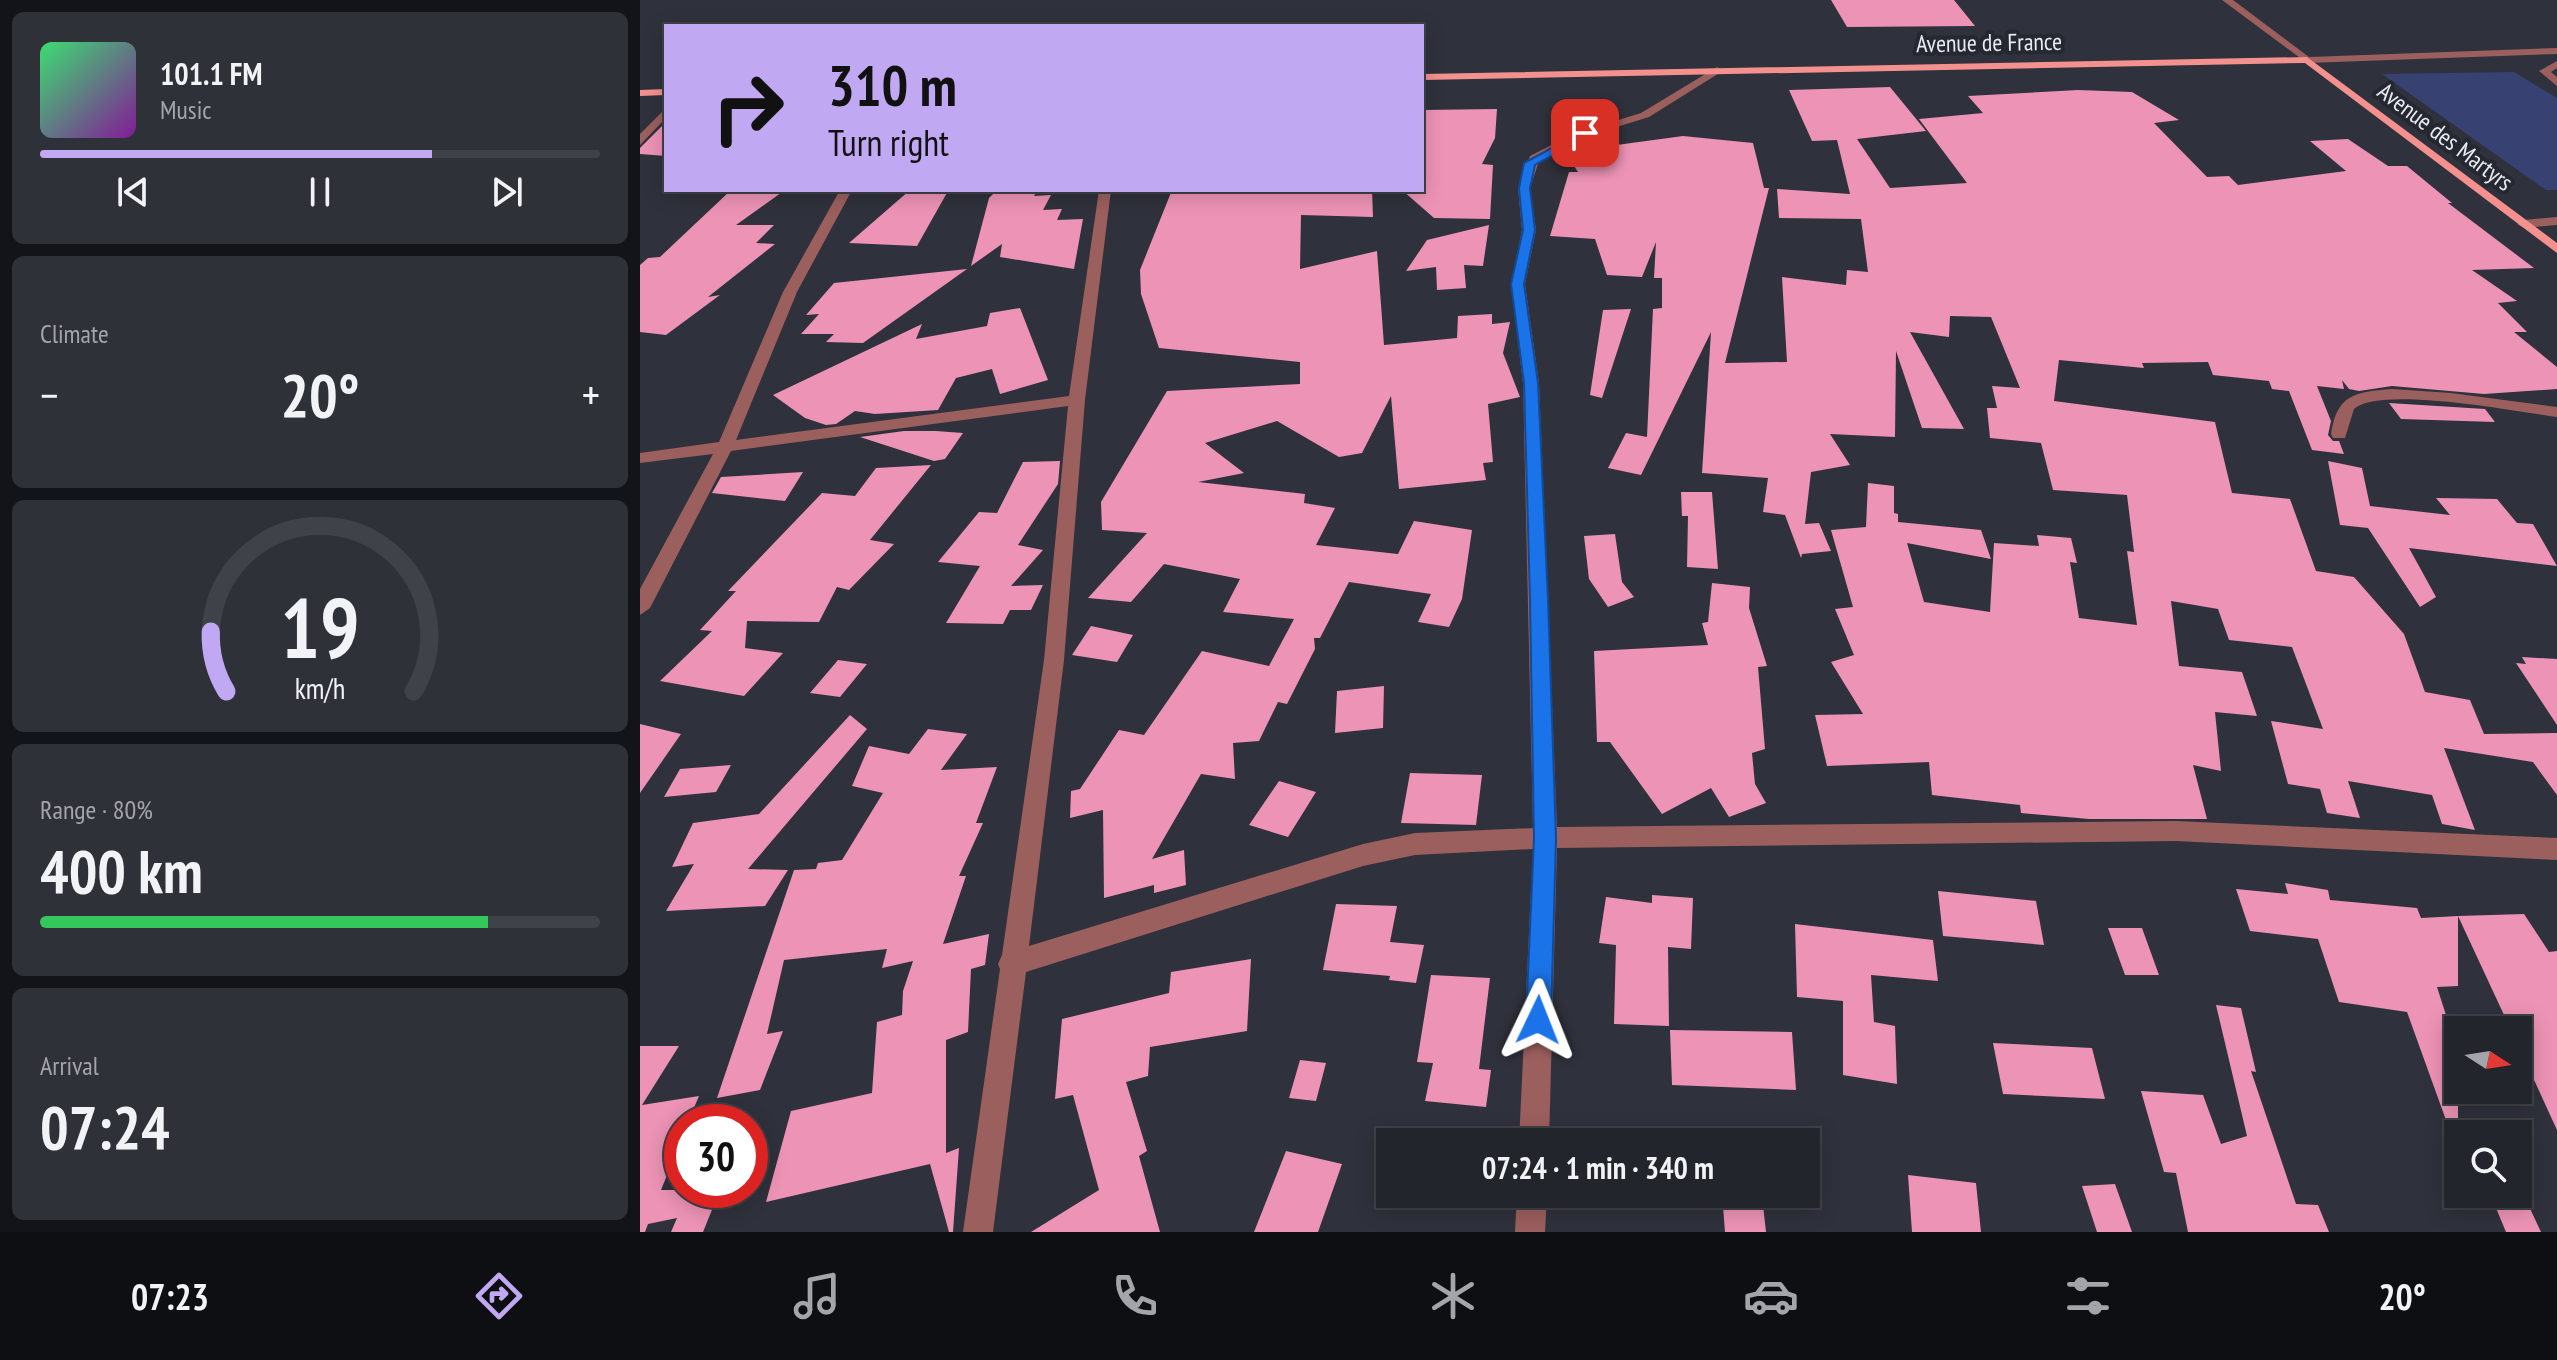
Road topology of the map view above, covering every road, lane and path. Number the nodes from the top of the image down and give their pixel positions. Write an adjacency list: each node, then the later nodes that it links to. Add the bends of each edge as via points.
1 (2227, 0): 3 (street)
2 (2557, 52): 3 (street, Avenue de France)
3 (2307, 60): 5 (main road, Avenue de France); 15 (main road, Avenue des Martyrs)
4 (2557, 64): 7 (street, via 2544,71)
5 (1717, 70): 6 (main road, Avenue de France); 23 (street, via 1645,115 1577,136 1534,159 1524,188 1529,230 1518,289 1531,383)
6 (1424, 77)
7 (2557, 83)
8 (664, 92): 9 (main road)
9 (640, 93)
10 (664, 113): 11 (street)
11 (640, 141)
12 (845, 192): 20 (street, via 790,292)
13 (1105, 192): 17 (street)
14 (2557, 221): 15 (street)
15 (2524, 224): 16 (main road, Avenue des Martyrs)
16 (2557, 249)
17 (1077, 400): 20 (street); 25 (street, via 1054,660)
18 (2557, 412): 19 (street, via 2383,394 2354,400 2343,411)
19 (2339, 434)
20 (725, 447): 21 (street); 22 (street)
21 (640, 458)
22 (640, 608)
23 (1545, 838): 24 (street, via 2176,831); 25 (street, via 1415,844 1363,855); 26 (street)
24 (2557, 849)
25 (1011, 964): 28 (street)
26 (1535, 1128)
27 (1531, 1208): 29 (street)
28 (978, 1232)
29 (1530, 1232)

